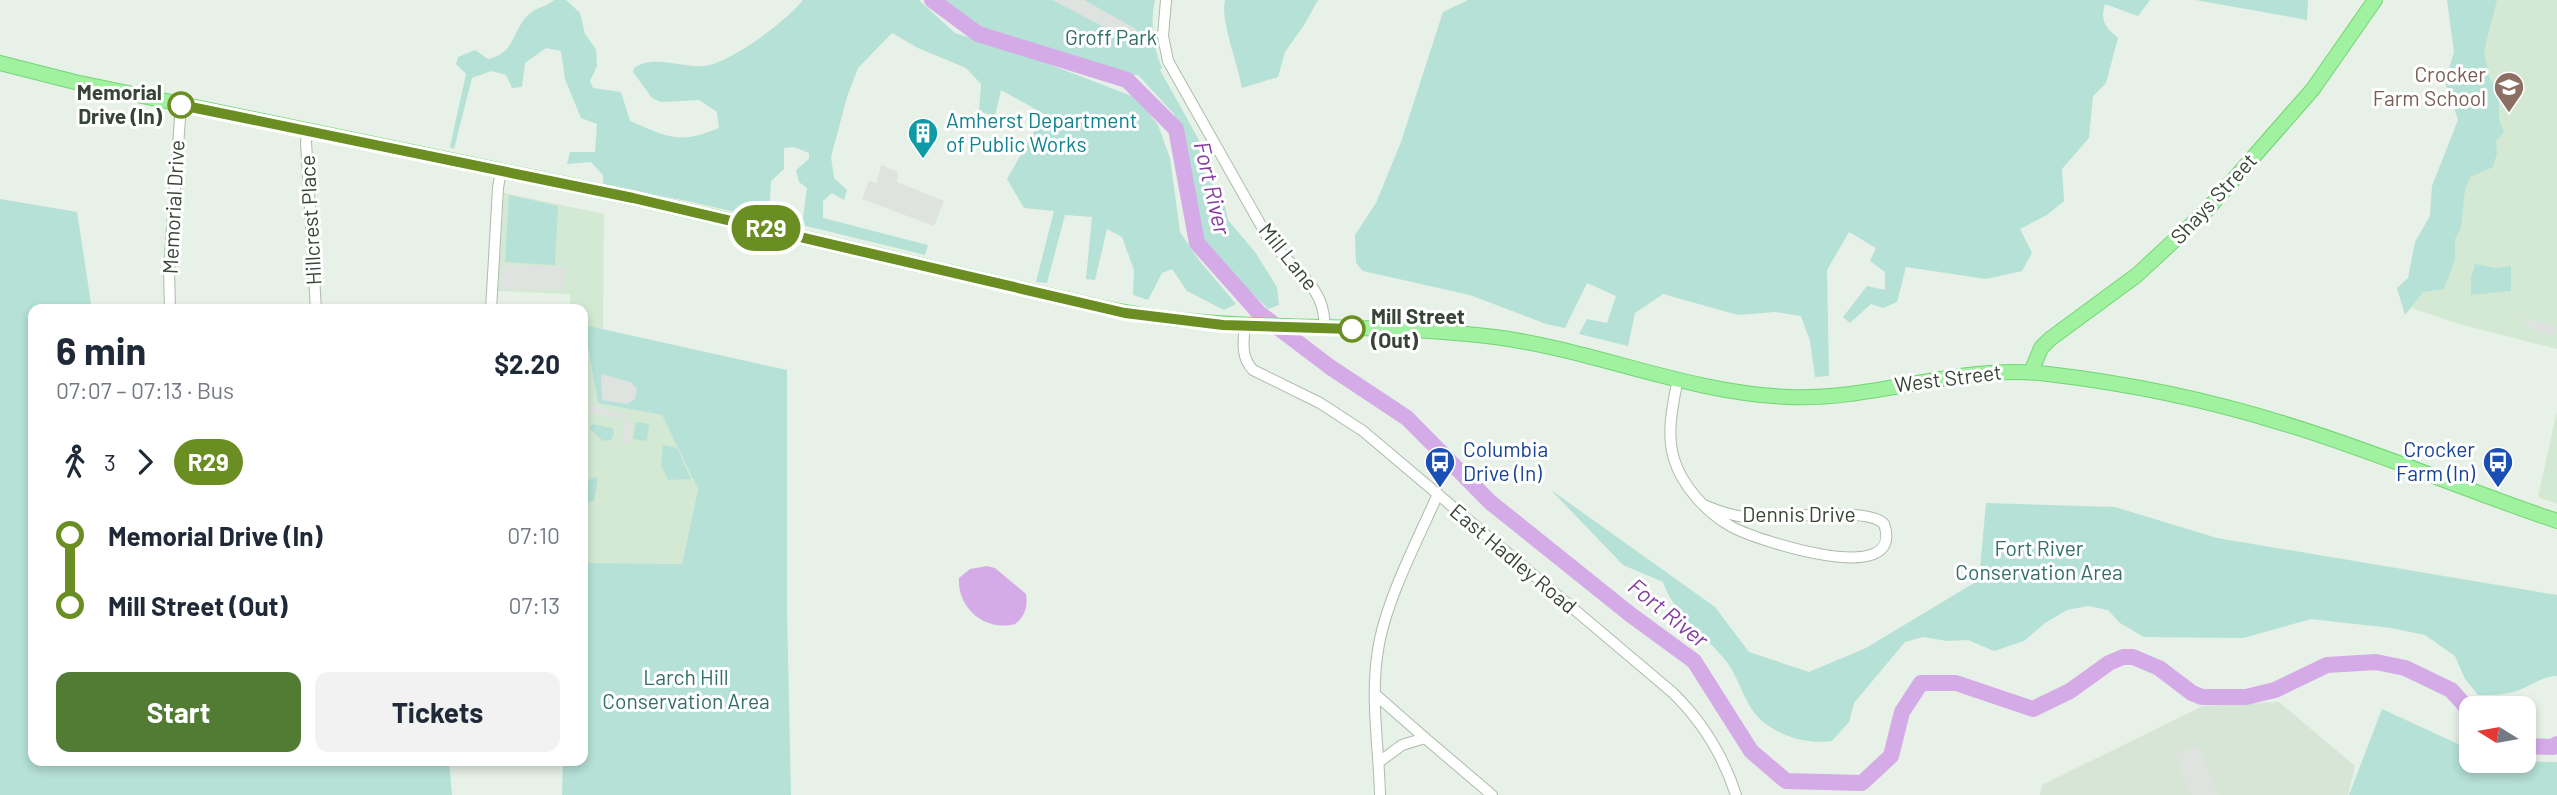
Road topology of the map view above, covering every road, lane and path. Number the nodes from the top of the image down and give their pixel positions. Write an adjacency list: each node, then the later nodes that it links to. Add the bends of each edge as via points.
1 (1166, 0): 11 (street, Mill Lane, via 1163,46 1172,68 1267,236 1317,291 1324,309)
2 (2375, 0): 12 (main road, Shays Street, via 2318,83 2213,203 2137,275 2050,339)
3 (0, 63): 4 (main road, West Street)
4 (181, 105): 5 (main road, West Street); 7 (street, Memorial Drive)
5 (308, 130): 6 (main road, West Street); 8 (street, Hillcrest Place)
6 (501, 170): 9 (street); 10 (main road, West Street, via 1114,310 1182,321)
7 (170, 304)
8 (316, 304)
9 (491, 304)
10 (1251, 325): 11 (main road, West Street); 14 (street, East Hadley Road, via 1244,350 1250,368 1352,423)
11 (1324, 328): 13 (main road, West Street, via 1510,339)
12 (2031, 372): 13 (main road, West Street, via 1962,374 1806,397 1755,394); 16 (main road, West Street, via 2179,397 2265,418)
13 (1678, 379): 15 (street, Dennis Drive, via 1670,433 1673,455 1685,483)
14 (1438, 494): 17 (street, via 1379,643); 22 (street, East Hadley Road, via 1679,699 1714,744)
15 (1704, 505): 15 (street, Dennis Drive, via 1739,531 1809,551 1870,556 1881,551 1885,540 1884,523 1872,516 1749,517)
16 (2557, 521)
17 (1376, 695): 18 (street); 19 (street)
18 (1424, 737): 19 (street, via 1402,745); 21 (street)
19 (1379, 762): 20 (street)
20 (1380, 795)
21 (1492, 795)
22 (1736, 795)

